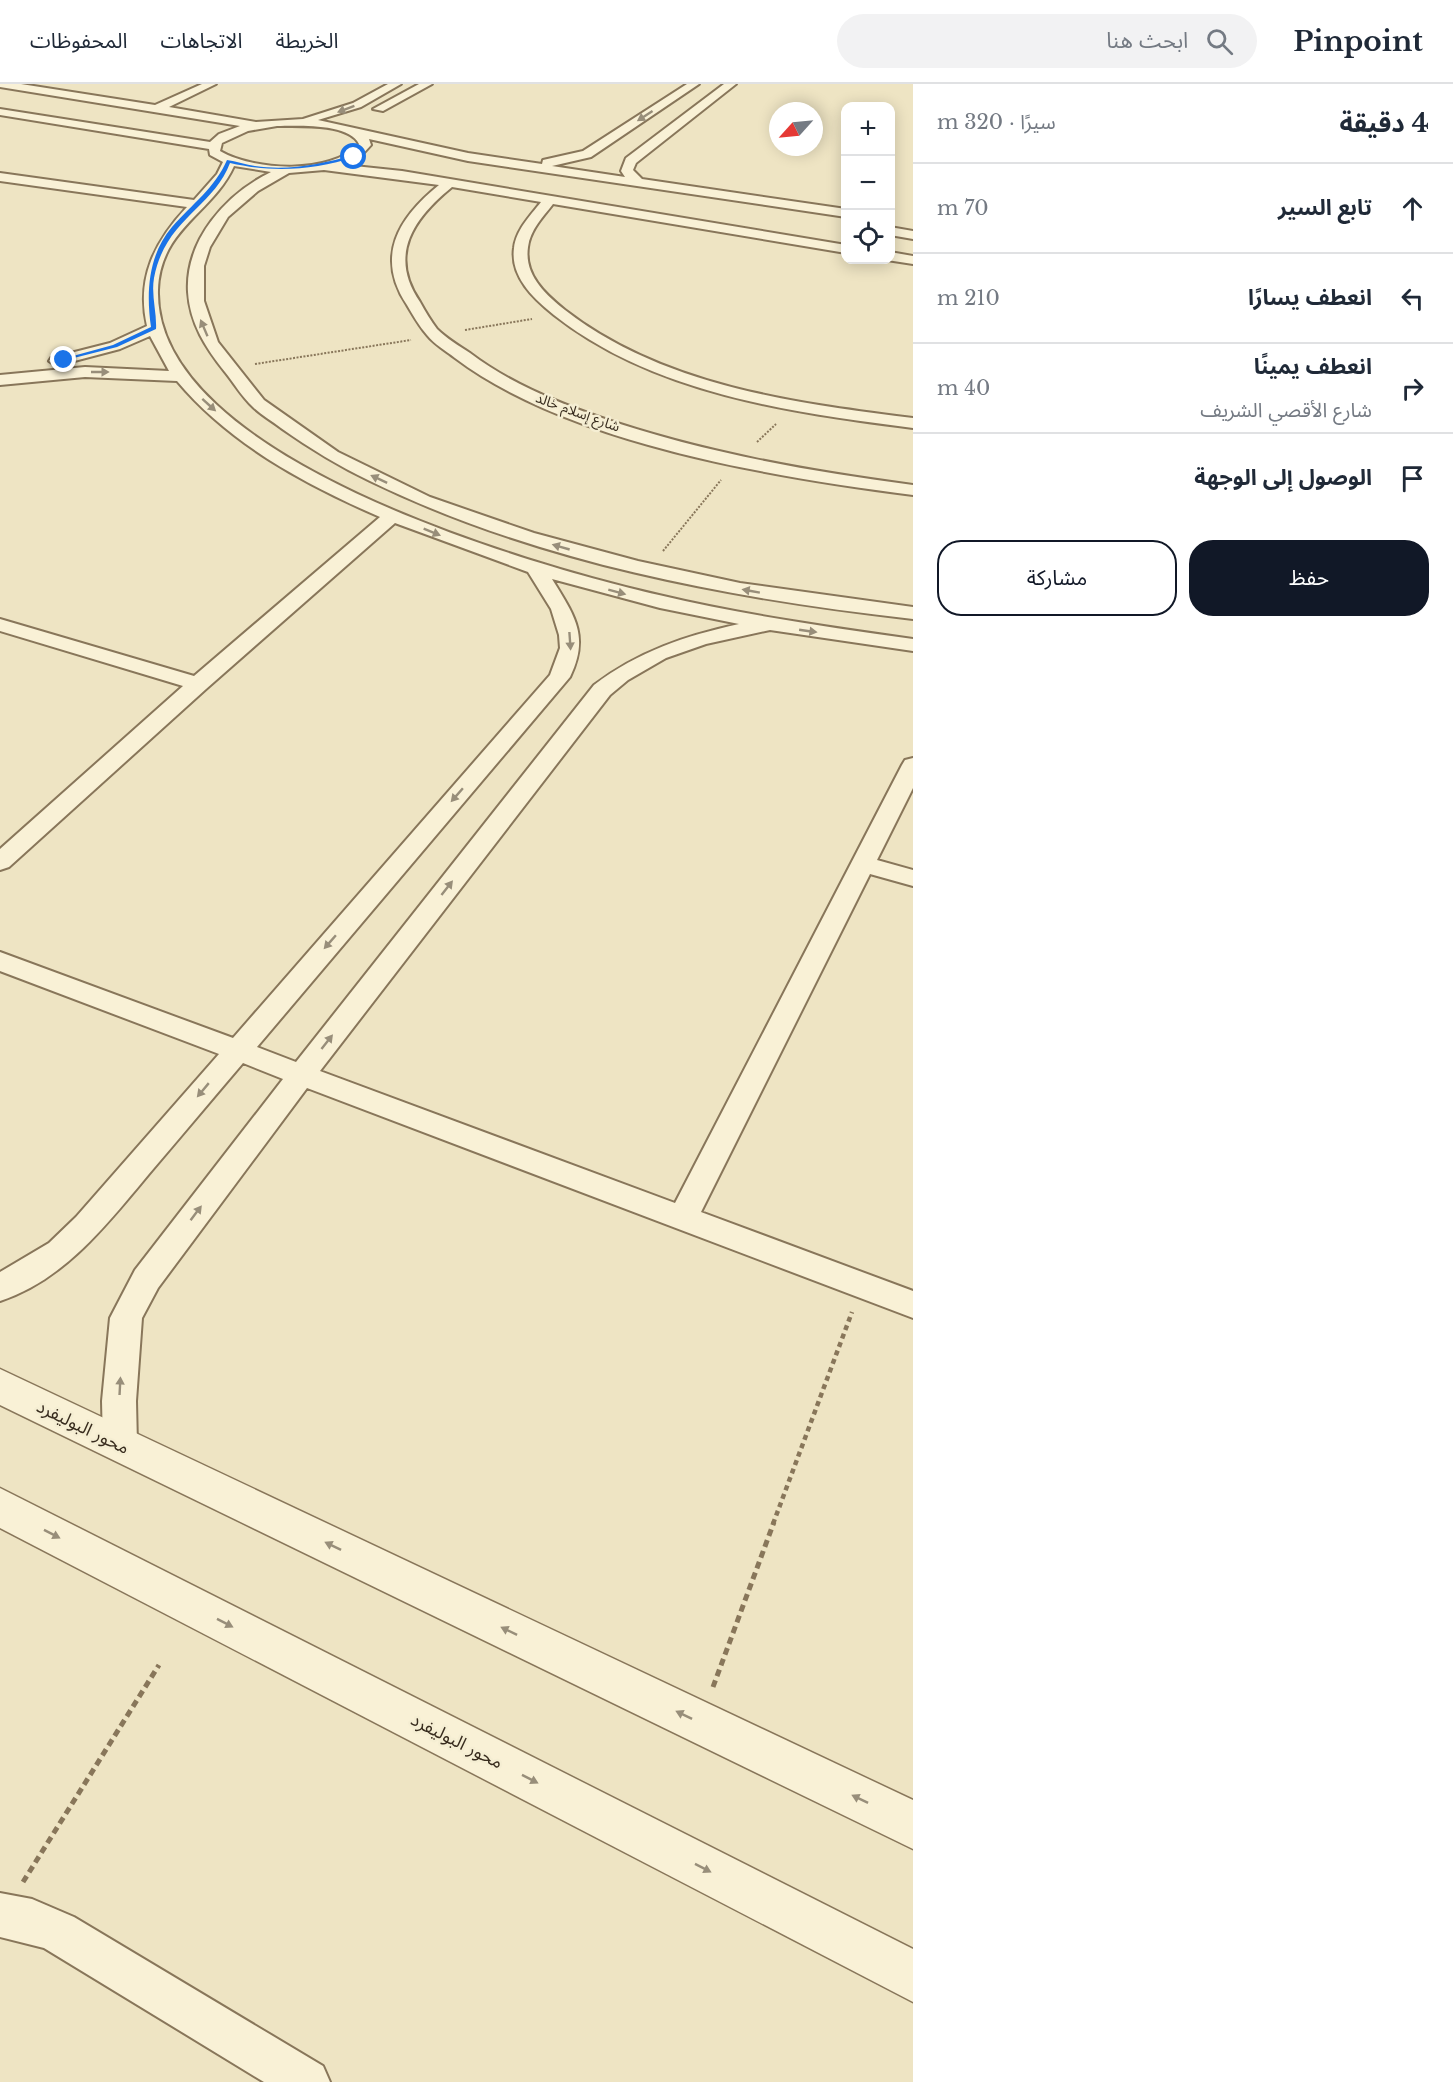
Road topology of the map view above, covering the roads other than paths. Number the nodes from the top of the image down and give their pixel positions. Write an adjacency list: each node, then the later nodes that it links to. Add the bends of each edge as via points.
1 (0, 84): 9 (street)
2 (58, 84): 9 (street)
3 (211, 84): 11 (street)
4 (396, 84): 14 (street, one-way to 14, via 339,111)
5 (428, 84): 16 (street, via 368,116)
6 (694, 84): 21 (street, one-way to 21, via 587,154 558,162)
7 (731, 84): 26 (street, via 630,161 627,171)
8 (0, 91): 13 (street, via 212,124)
9 (42, 91): 11 (street)
10 (0, 106): 18 (street, via 161,132)
11 (158, 108): 13 (street)
12 (0, 112): 18 (street)
13 (234, 122): 15 (street)
14 (292, 123): 15 (street); 16 (street, via 321,124)
15 (262, 125): 19 (street, via 223,136)
16 (355, 133): 17 (street); 22 (street, via 366,145 362,151)
17 (389, 139): 21 (street); 32 (street, via 426,158)
18 (190, 143): 19 (street)
19 (213, 146): 20 (street, via 220,157)
20 (229, 161): 23 (street); 29 (street, via 223,177)
21 (520, 165): 26 (street)
22 (323, 166): 23 (street); 24 (street)
23 (288, 169): 50 (street, one-way to 23, via 787,598 647,570 542,542 472,519 356,468 303,438 269,412 225,369 201,323 195,297 195,273 212,228 249,189)
24 (380, 172): 27 (street); 36 (street, via 411,172)
25 (2, 179): 29 (street)
26 (638, 182): 30 (street)
27 (448, 184): 28 (street); 47 (street, شارع إسلام خالد, via 414,214 399,245 397,262 406,298 435,336 465,359 552,405 608,425 737,461)
28 (549, 201): 37 (street); 46 (street, via 520,247 522,268 535,291 559,314 598,341 652,365 719,387 797,405)
29 (197, 204): 42 (street, via 172,229 158,253 151,279)
30 (841, 212)
31 (895, 221): 33 (street)
32 (841, 223)
33 (913, 224)
34 (895, 232): 35 (street)
35 (913, 235)
36 (841, 238)
37 (841, 248)
38 (895, 248): 39 (street)
39 (913, 250)
40 (895, 257): 41 (street)
41 (913, 260)
42 (154, 328): 43 (street, via 91,354); 44 (street)
43 (0, 371)
44 (181, 376): 45 (street, one-way to 44, via 85,372); 48 (street, one-way to 48, via 233,428 279,459)
45 (0, 380)
46 (913, 423)
47 (913, 490)
48 (392, 516): 49 (street, one-way to 49); 54 (street)
49 (537, 570): 51 (street, one-way to 51, via 651,601); 60 (street, one-way to 60, via 571,634 568,663)
50 (913, 613)
51 (765, 625): 53 (street, one-way to 53); 61 (street, one-way to 51, via 602,690 624,671 683,643)
52 (0, 626): 54 (street)
53 (913, 645)
54 (198, 684): 56 (street)
55 (913, 765): 57 (street)
56 (0, 862)
57 (865, 864): 58 (street); 62 (street)
58 (913, 878)
59 (0, 961): 60 (street)
60 (237, 1050): 61 (street); 63 (street, one-way to 63, via 87,1226 60,1252)
61 (302, 1074): 62 (street); 66 (street, one-way to 61, via 119,1401 126,1318 146,1279)
62 (683, 1218): 64 (street)
63 (0, 1288)
64 (913, 1305)
65 (0, 1386): 66 (street, محور البوليفرد)
66 (120, 1445): 68 (street, محور البوليفرد, one-way to 66)
67 (0, 1507): 70 (street, محور البوليفرد, one-way to 70)
68 (913, 1825)
69 (1, 1915): 71 (street, via 59,1932)
70 (913, 1976)
71 (307, 2082)

